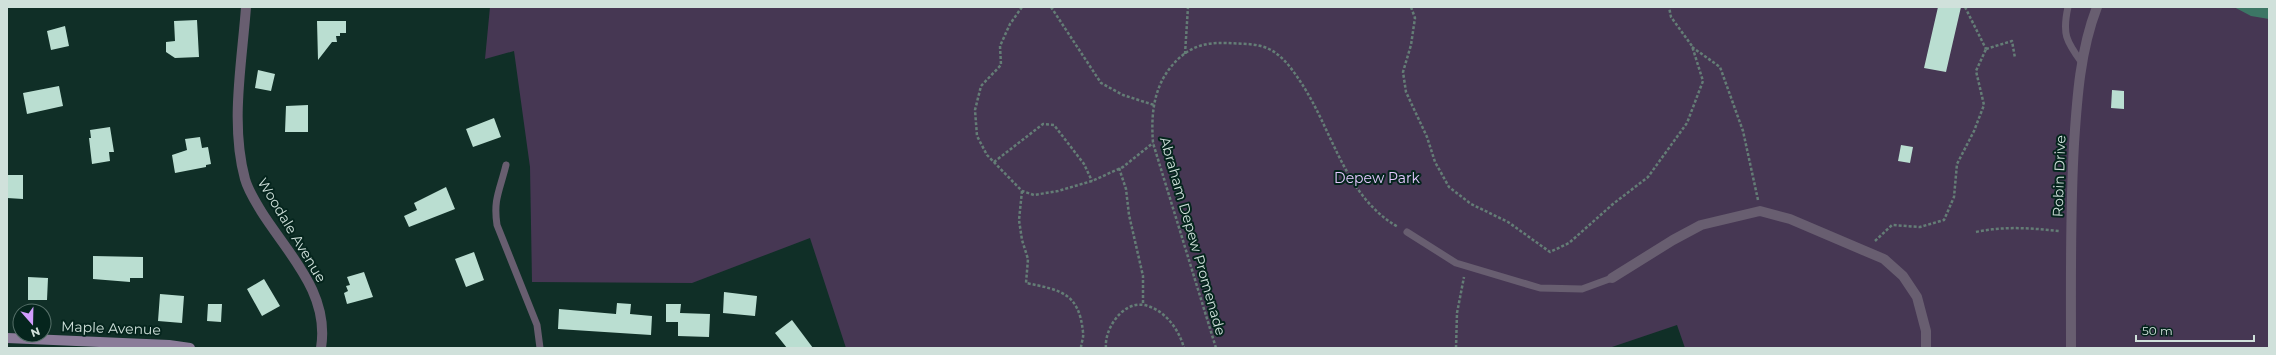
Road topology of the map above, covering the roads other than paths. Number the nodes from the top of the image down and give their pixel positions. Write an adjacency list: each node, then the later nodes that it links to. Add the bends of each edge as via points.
1 (246, 7): 10 (street, Woodale Avenue, via 238,144 245,180 276,234 310,283 323,322)
2 (2068, 7): 4 (lane, via 2064,27 2068,44)
3 (2097, 7): 4 (street, Robin Drive)
4 (2082, 63): 13 (street, Robin Drive, via 2077,97)
5 (506, 165): 11 (lane, via 495,203 500,232 537,325)
6 (1407, 232): 7 (lane, via 1456,263 1540,288 1582,289)
7 (1612, 278): 12 (street, via 1701,226 1760,211 1790,219 1884,259 1903,276 1918,297 1926,331)
8 (7, 338): 9 (street, Maple Avenue)
9 (190, 348)
10 (321, 348)
11 (540, 348)
12 (1926, 348)
13 (2071, 348)

